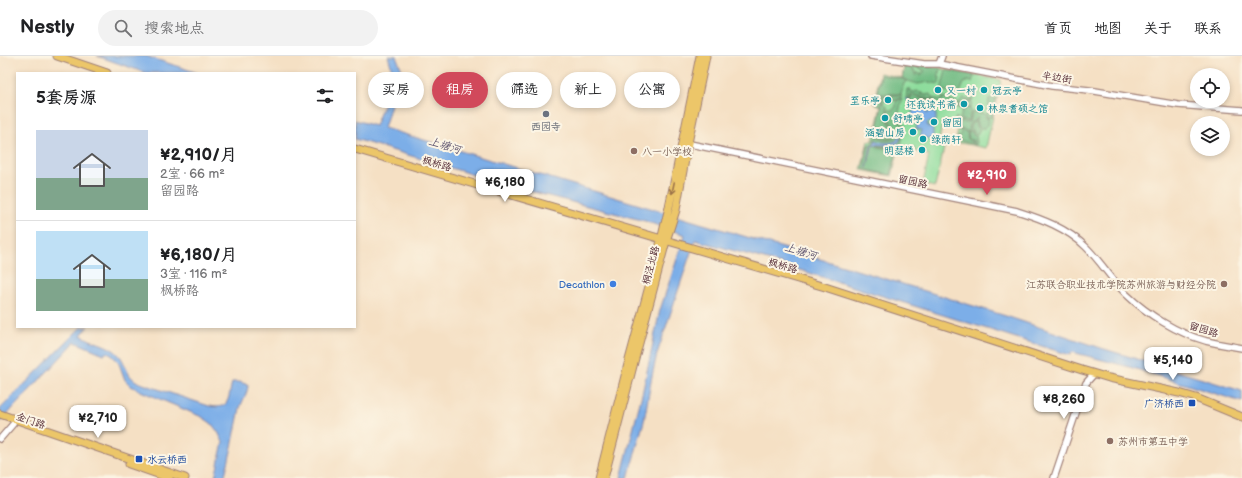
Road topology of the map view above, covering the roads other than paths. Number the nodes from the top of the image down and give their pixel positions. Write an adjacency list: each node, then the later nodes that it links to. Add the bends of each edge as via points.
1 (57, 56): 7 (main road)
2 (700, 56): 9 (main road, 桐泾北路)
3 (706, 56): 9 (main road, 桐泾北路)
4 (871, 56): 6 (street, 半边街)
5 (942, 56): 6 (street)
6 (939, 64): 8 (street, 半边街, via 1052,86 1178,105)
7 (104, 72)
8 (1242, 110)
9 (685, 143): 11 (main road, 桐泾北路, one-way to 11, via 663,228); 11 (main road, 桐泾北路, via 676,210 670,231); 12 (street, 留园路, via 1036,217 1054,225 1086,247 1126,294 1171,327 1207,341)
10 (356, 149): 11 (main road, 枫桥路)
11 (664, 240): 13 (main road, 枫桥路, via 825,287); 20 (main road, 桐泾北路); 21 (main road, 桐泾北路)
12 (1242, 348)
13 (1094, 374): 14 (main road, 枫桥路, via 1179,393); 22 (street, via 1086,383)
14 (1242, 417)
15 (2, 418): 16 (main road, 金门路); 19 (main road, 金门路)
16 (12, 424): 17 (street); 18 (main road, 金门路)
17 (0, 439)
18 (169, 478)
19 (185, 478)
20 (599, 478)
21 (604, 478)
22 (1054, 478)

